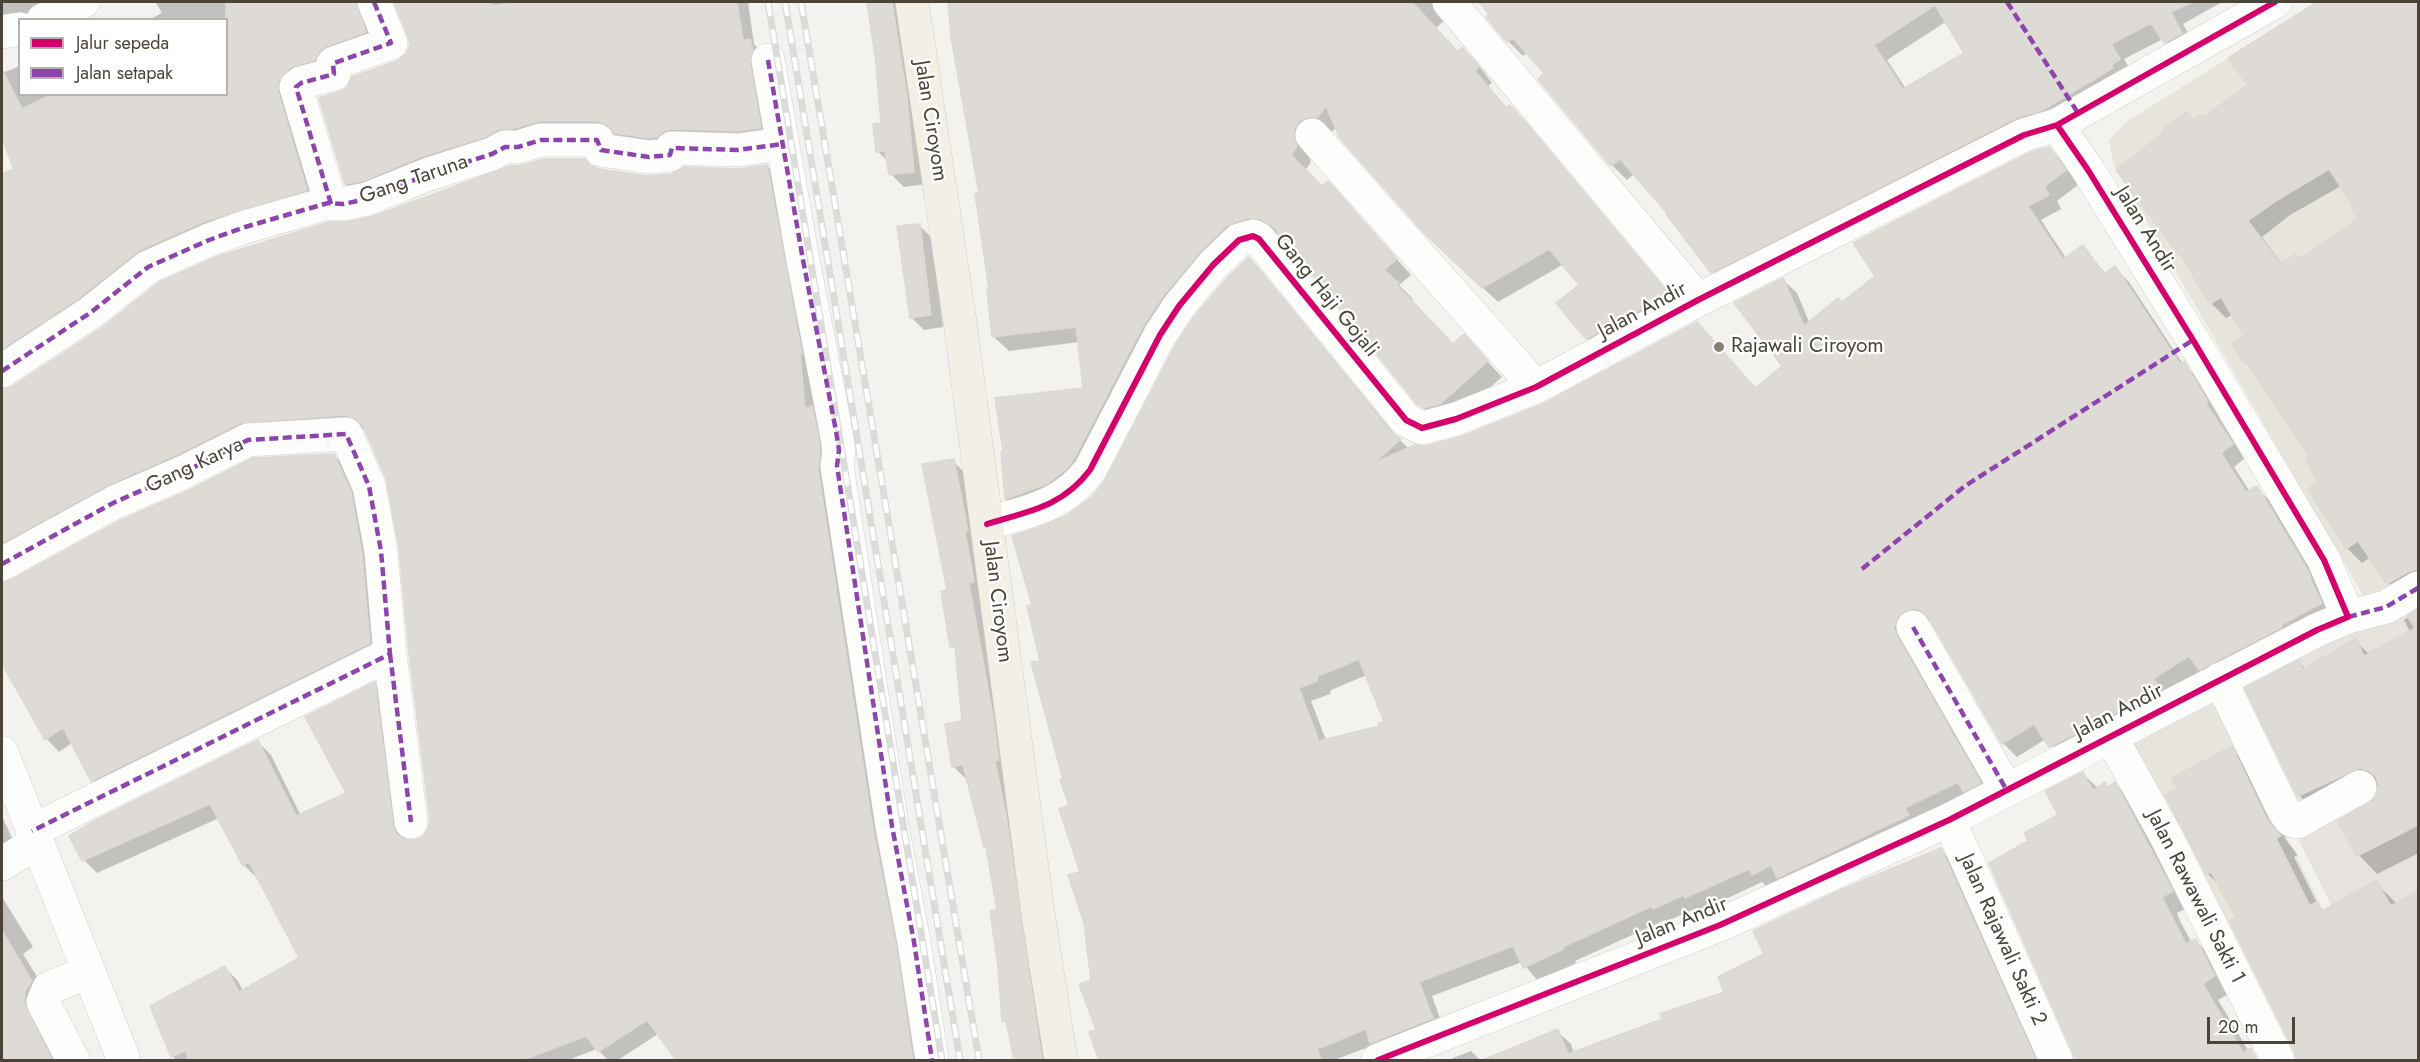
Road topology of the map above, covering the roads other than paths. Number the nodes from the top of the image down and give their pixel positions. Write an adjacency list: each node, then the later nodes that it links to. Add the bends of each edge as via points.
1 (83, 2): 6 (street)
2 (374, 2): 13 (street, via 391,43 334,63 334,75 296,87)
3 (912, 2): 17 (main road, Jalan Ciroyom)
4 (1449, 2): 14 (street)
5 (2275, 2): 10 (street, Jalan Andir)
6 (47, 18)
7 (18, 29): 8 (street)
8 (2, 32)
9 (768, 60): 12 (street)
10 (2057, 125): 14 (street, Jalan Andir, via 2025,135); 20 (street, Jalan Andir, via 2187,330 2318,550)
11 (1312, 135): 16 (street)
12 (782, 144): 13 (street, Gang Taruna, via 738,150 672,148 670,155 649,157 601,150 597,140 541,140 505,147 367,199); 35 (street, via 836,431 837,466 862,632)
13 (331, 204): 15 (street, Gang Taruna, via 245,227 148,267 90,313)
14 (1698, 300): 16 (street, Jalan Andir)
15 (2, 371)
16 (1536, 387): 17 (street, Gang Haji Gojali, via 1456,419 1422,428 1406,420 1259,240 1248,237 1239,240 1213,265 1179,306 1077,487 1054,503)
17 (987, 524): 36 (main road, Jalan Ciroyom)
18 (2, 564): 22 (street, Gang Karya, via 115,502 248,440 346,434 369,486 381,551)
19 (2418, 588): 20 (street, via 2386,607)
20 (2348, 617): 23 (street, Jalan Andir)
21 (1913, 627): 27 (street)
22 (390, 654): 29 (street); 30 (street)
23 (2220, 679): 24 (street, Jalan Andir); 26 (street, via 2291,820 2297,822)
24 (2110, 735): 27 (street, Jalan Andir); 39 (street, Jalan Rawawali Sakti 1, via 2166,836)
25 (2, 753): 30 (street)
26 (2360, 787)
27 (2006, 789): 28 (street, Jalan Andir)
28 (1949, 820): 37 (street, Jalan Andir, via 1720,925); 38 (street, Jalan Rajawali Sakti 2)
29 (411, 822)
30 (34, 837): 31 (street); 32 (street)
31 (2, 864)
32 (88, 972): 33 (street, via 49,988 42,1002); 34 (street)
33 (73, 1060)
34 (124, 1060)
35 (932, 1060)
36 (1060, 1060)
37 (1378, 1060)
38 (2056, 1060)
39 (2278, 1060)

